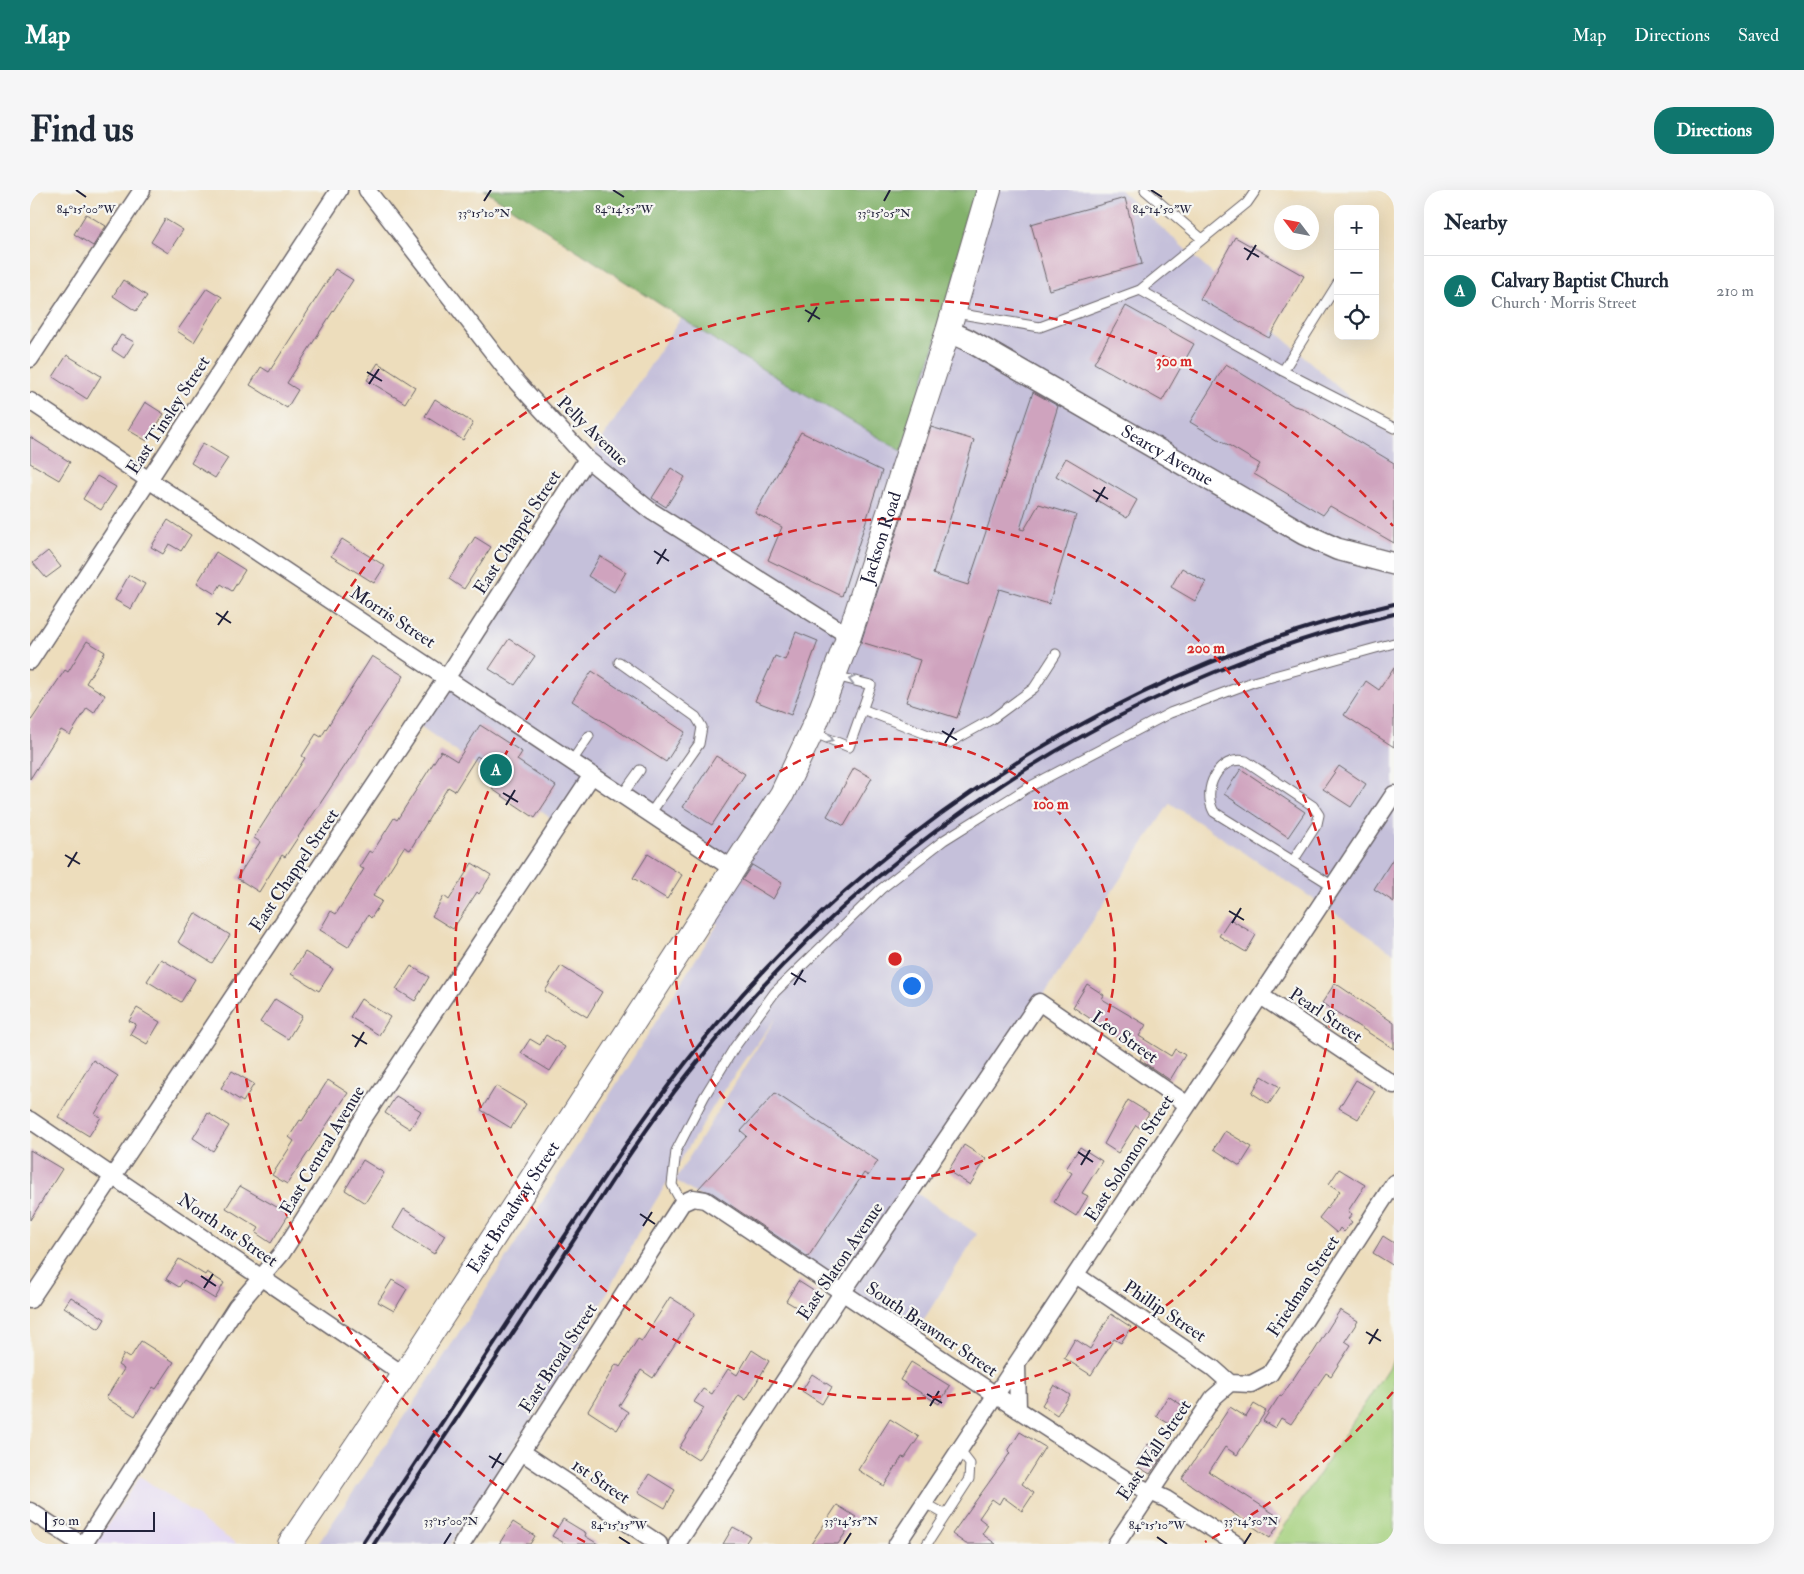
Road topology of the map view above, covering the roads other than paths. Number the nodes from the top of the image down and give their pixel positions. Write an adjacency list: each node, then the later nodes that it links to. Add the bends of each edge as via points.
1 (142, 190): 11 (street)
2 (339, 190): 16 (street, East Tinsley Street)
3 (367, 190): 15 (street, Pelly Avenue, via 512,377)
4 (989, 190): 10 (main road, Jackson Road)
5 (1145, 190): 7 (lane)
6 (1256, 190): 7 (lane, via 1247,203)
7 (1202, 239): 8 (lane)
8 (1140, 290): 10 (lane, via 1040,327); 12 (lane)
9 (1334, 290): 12 (lane)
10 (951, 322): 17 (street, Searcy Avenue, via 968,340 1304,534 1336,549); 18 (main road, Jackson Road)
11 (30, 359)
12 (1283, 371): 14 (lane)
13 (30, 401): 16 (street, Morris Street)
14 (1394, 428)
15 (588, 459): 18 (street, Pelly Avenue, via 651,511); 23 (street, East Chappel Street)
16 (150, 480): 21 (street, East Tinsley Street); 23 (street, Morris Street)
17 (1394, 564)
18 (849, 636): 24 (main road, Jackson Road)
19 (1394, 643): 44 (lane, via 1253,682 1170,713 1027,788 944,840 889,883 775,992 734,1048 676,1151 672,1185)
20 (1056, 654): 25 (lane, via 1034,688 992,719 949,743)
21 (30, 660)
22 (619, 662): 33 (lane, via 696,716 702,727 699,744)
23 (447, 676): 28 (street, Morris Street); 42 (street, East Chappel Street)
24 (834, 676): 25 (lane, one-way to 24, via 871,685); 26 (main road, Jackson Road)
25 (862, 709): 26 (lane, one-way to 25, via 849,747)
26 (811, 732): 35 (main road, Jackson Road, via 782,794)
27 (589, 736): 28 (lane)
28 (572, 761): 30 (street, Morris Street)
29 (640, 770): 32 (lane)
30 (592, 775): 32 (street, Morris Street); 46 (street, East Central Avenue, via 359,1125 335,1170 282,1253)
31 (1394, 794): 36 (street, East Solomon Street)
32 (622, 795): 33 (street, Morris Street)
33 (650, 814): 35 (street, Morris Street)
34 (1293, 861): 34 (lane, via 1214,812 1208,802 1209,788 1226,763 1236,759 1246,761 1313,806 1319,815 1317,824); 36 (lane)
35 (733, 869): 50 (main road, East Broadway Street)
36 (1333, 886): 37 (street, East Solomon Street)
37 (1261, 996): 39 (street, Pearl Street); 40 (street, East Solomon Street)
38 (1039, 1002): 40 (street, Leo Street); 47 (street, East Slaton Avenue)
39 (1394, 1085)
40 (1188, 1105): 45 (street, East Solomon Street)
41 (30, 1120): 42 (street, North 1st Street)
42 (114, 1177): 46 (street, North 1st Street); 48 (street, East Chappel Street)
43 (1394, 1184): 51 (street, Friedman Street, via 1270,1374 1251,1384)
44 (687, 1200): 47 (street, South Brawner Street, via 705,1200); 55 (street, East Broad Street)
45 (1076, 1275): 49 (street, East Solomon Street); 51 (street, Phillip Street)
46 (261, 1277): 50 (street, North 1st Street); 60 (street, East Central Avenue, via 236,1308)
47 (842, 1292): 52 (street, South Brawner Street); 64 (street, East Slaton Avenue)
48 (30, 1300)
49 (1017, 1365): 52 (street, East Solomon Street); 53 (street)
50 (404, 1374): 61 (main road, East Broadway Street)
51 (1230, 1383): 56 (street, East Wall Street, via 1213,1398)
52 (997, 1396): 53 (street, South Brawner Street); 54 (street, East Solomon Street)
53 (1018, 1410): 56 (street, South Brawner Street, via 1133,1484)
54 (960, 1450): 57 (street, East Solomon Street); 59 (lane, via 970,1464 969,1479)
55 (522, 1452): 62 (street, East Broad Street); 63 (street, 1st Street)
56 (1150, 1491): 67 (street, East Wall Street); 68 (street, South Brawner Street)
57 (925, 1502): 59 (lane); 65 (street, East Solomon Street)
58 (30, 1511): 60 (street)
59 (946, 1515): 66 (lane)
60 (82, 1544)
61 (290, 1544)
62 (462, 1544)
63 (659, 1544)
64 (676, 1544)
65 (897, 1544)
66 (927, 1544)
67 (1116, 1544)
68 (1236, 1544)

